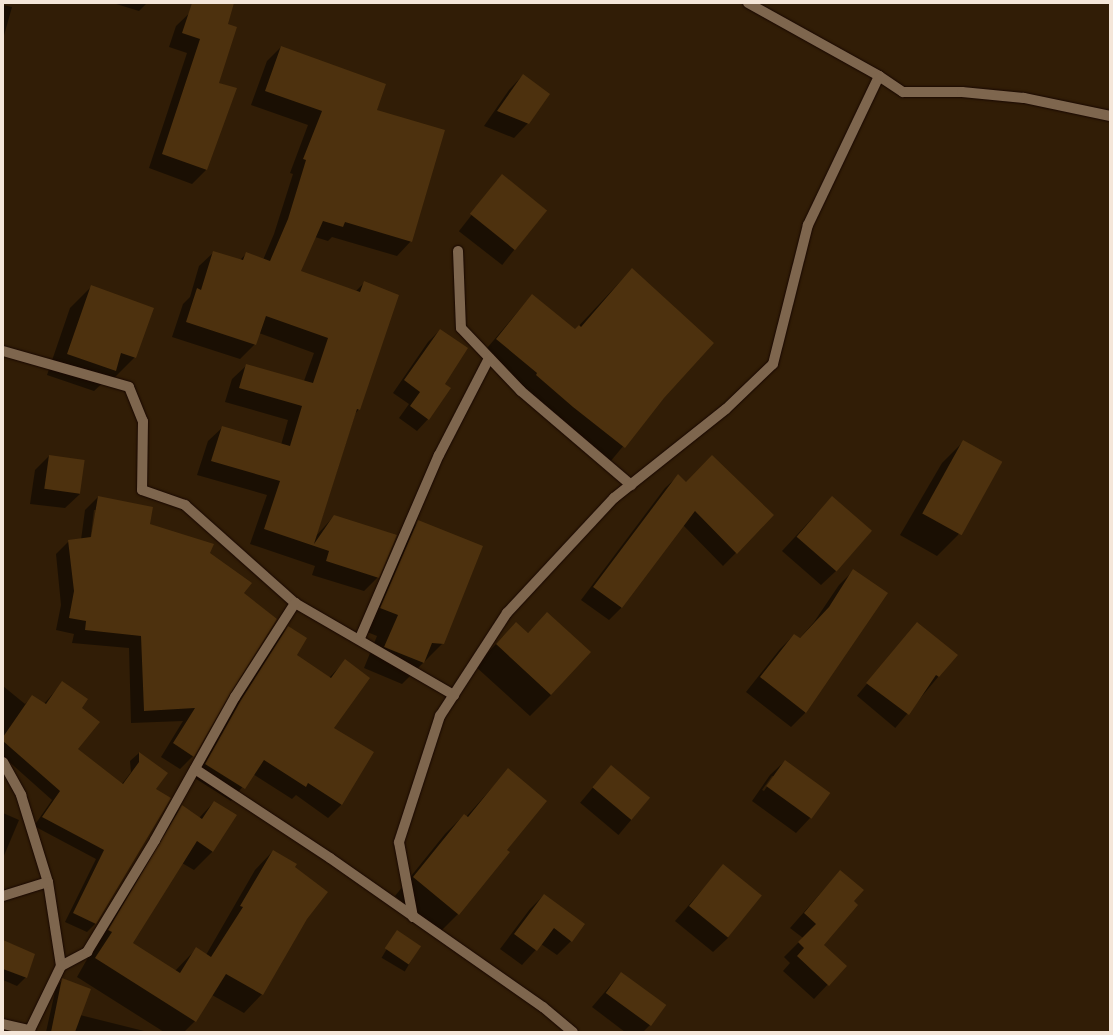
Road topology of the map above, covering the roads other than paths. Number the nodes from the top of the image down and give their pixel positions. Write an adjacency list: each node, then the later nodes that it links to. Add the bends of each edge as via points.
1 (748, 3): 2 (street)
2 (879, 76): 3 (street, via 903,92 962,92 1024,98); 7 (street, via 808,225 773,364 726,408)
3 (1110, 116)
4 (458, 251): 6 (street, via 461,328)
5 (3, 351): 8 (street, via 128,388 143,421 142,490 185,505)
6 (489, 358): 7 (street, via 521,391); 9 (street, via 439,455)
7 (631, 485): 10 (street, via 614,498 508,613)
8 (295, 603): 9 (street); 12 (street, via 236,697)
9 (360, 638): 10 (street)
10 (454, 695): 15 (street, via 440,716 399,842)
11 (3, 762): 13 (street, via 21,795)
12 (195, 769): 15 (street); 16 (street, via 87,952)
13 (48, 882): 14 (street); 16 (street)
14 (3, 896)
15 (414, 917): 19 (street, via 543,1007)
16 (61, 966): 18 (street)
17 (3, 1024): 18 (street)
18 (30, 1031)
19 (573, 1032)

